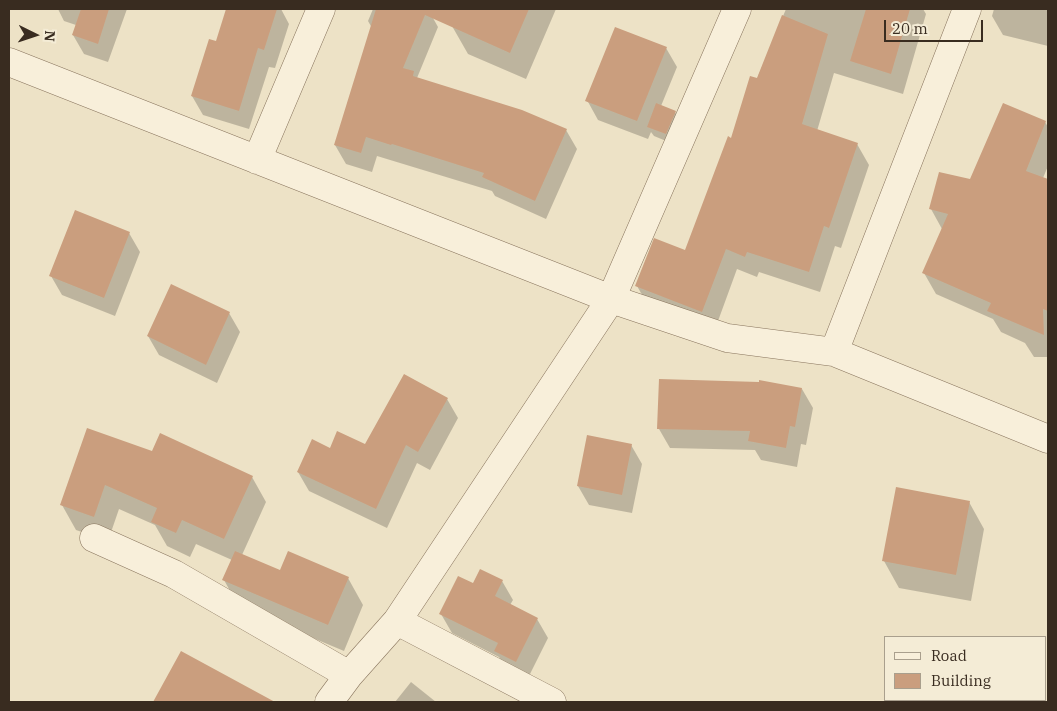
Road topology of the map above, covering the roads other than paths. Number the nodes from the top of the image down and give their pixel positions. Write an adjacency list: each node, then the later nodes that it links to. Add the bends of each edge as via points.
1 (321, 9): 5 (street)
2 (737, 9): 6 (street)
3 (967, 9): 7 (street)
4 (9, 62): 5 (street)
5 (256, 160): 6 (street)
6 (612, 299): 7 (street, via 727,338); 10 (street)
7 (834, 352): 8 (street)
8 (1047, 435)
9 (94, 538): 11 (street, via 174,574)
10 (397, 621): 11 (street); 13 (street)
11 (349, 675): 12 (street)
12 (329, 702)
13 (552, 702)

